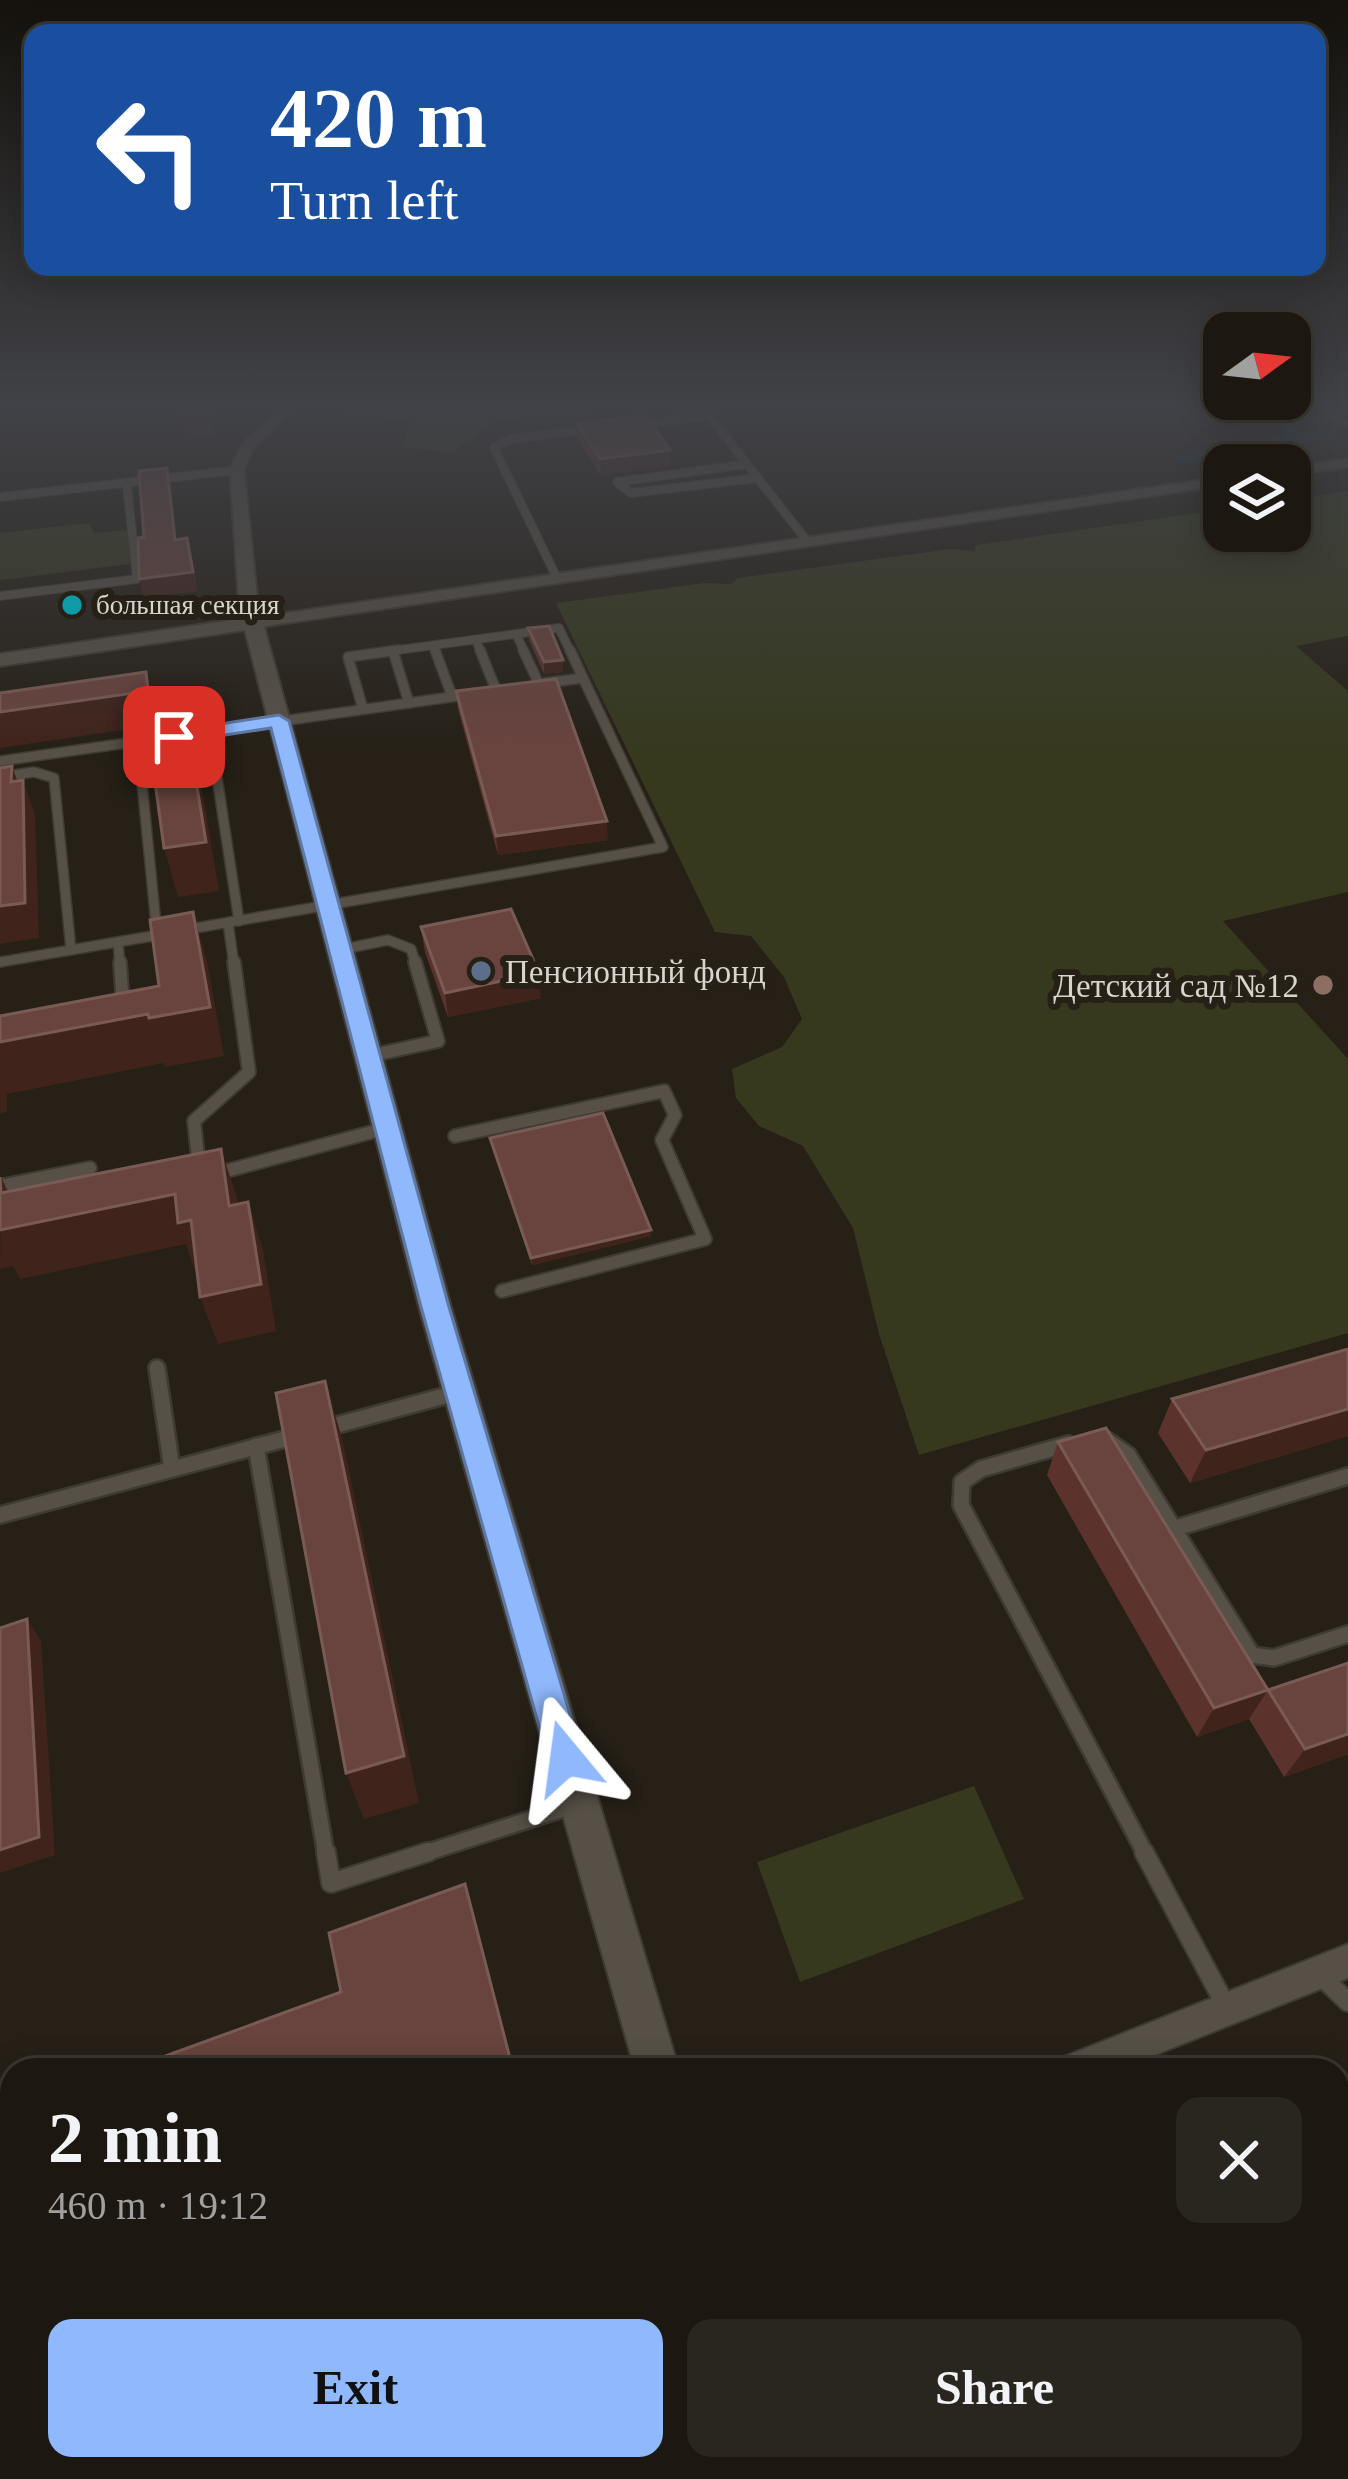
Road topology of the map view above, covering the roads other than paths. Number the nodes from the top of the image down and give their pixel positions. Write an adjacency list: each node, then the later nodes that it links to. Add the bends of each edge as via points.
1 (131, 520): 8 (lane, via 137,579)
2 (241, 520): 9 (street)
3 (529, 520): 7 (lane)
4 (790, 520): 6 (lane)
5 (955, 520): 6 (street)
6 (807, 541): 7 (street)
7 (556, 576): 9 (street)
8 (0, 596)
9 (253, 623): 14 (street); 21 (street)
10 (516, 634): 11 (lane); 15 (lane, via 559,628); 16 (lane)
11 (476, 640): 12 (lane); 17 (lane)
12 (434, 646): 13 (lane); 18 (lane)
13 (393, 651): 19 (lane); 20 (lane, via 348,658)
14 (0, 660)
15 (583, 678): 16 (lane); 26 (lane, via 663,847)
16 (539, 684): 17 (lane)
17 (496, 690): 18 (lane)
18 (452, 697): 19 (lane)
19 (410, 703): 20 (lane)
20 (363, 709): 21 (lane)
21 (279, 721): 22 (lane); 26 (street)
22 (210, 732): 23 (lane); 27 (lane)
23 (138, 743): 24 (lane); 28 (lane)
24 (0, 761)
25 (0, 777): 30 (lane, via 54,778)
26 (326, 906): 27 (lane); 31 (street)
27 (233, 922): 28 (lane); 35 (lane, via 248,1072 194,1121 200,1178)
28 (157, 935): 29 (lane)
29 (118, 942): 30 (lane); 33 (lane)
30 (71, 950): 32 (lane)
31 (339, 950): 34 (street); 34 (lane, via 388,940 411,949 438,1041)
32 (0, 962)
33 (125, 1023)
34 (368, 1056): 35 (street)
35 (388, 1128): 41 (street)
36 (455, 1136): 39 (lane, via 664,1091 675,1115 662,1140 705,1239)
37 (91, 1168): 38 (lane)
38 (0, 1186)
39 (502, 1291)
40 (157, 1368): 43 (lane)
41 (460, 1392): 42 (lane); 48 (street)
42 (256, 1446): 43 (lane); 48 (lane, via 331,1883)
43 (172, 1469): 45 (lane)
44 (1348, 1476): 46 (lane)
45 (0, 1515)
46 (1173, 1529): 47 (lane, via 1252,1655 1274,1658); 51 (lane, via 1128,1455 1110,1440 1094,1437 981,1469 962,1483 962,1505)
47 (1348, 1634)
48 (578, 1803): 52 (street)
49 (1333, 1967): 50 (lane); 51 (street)
50 (1348, 2002)
51 (1228, 2009): 53 (street)
52 (653, 2058)
53 (1103, 2058)

